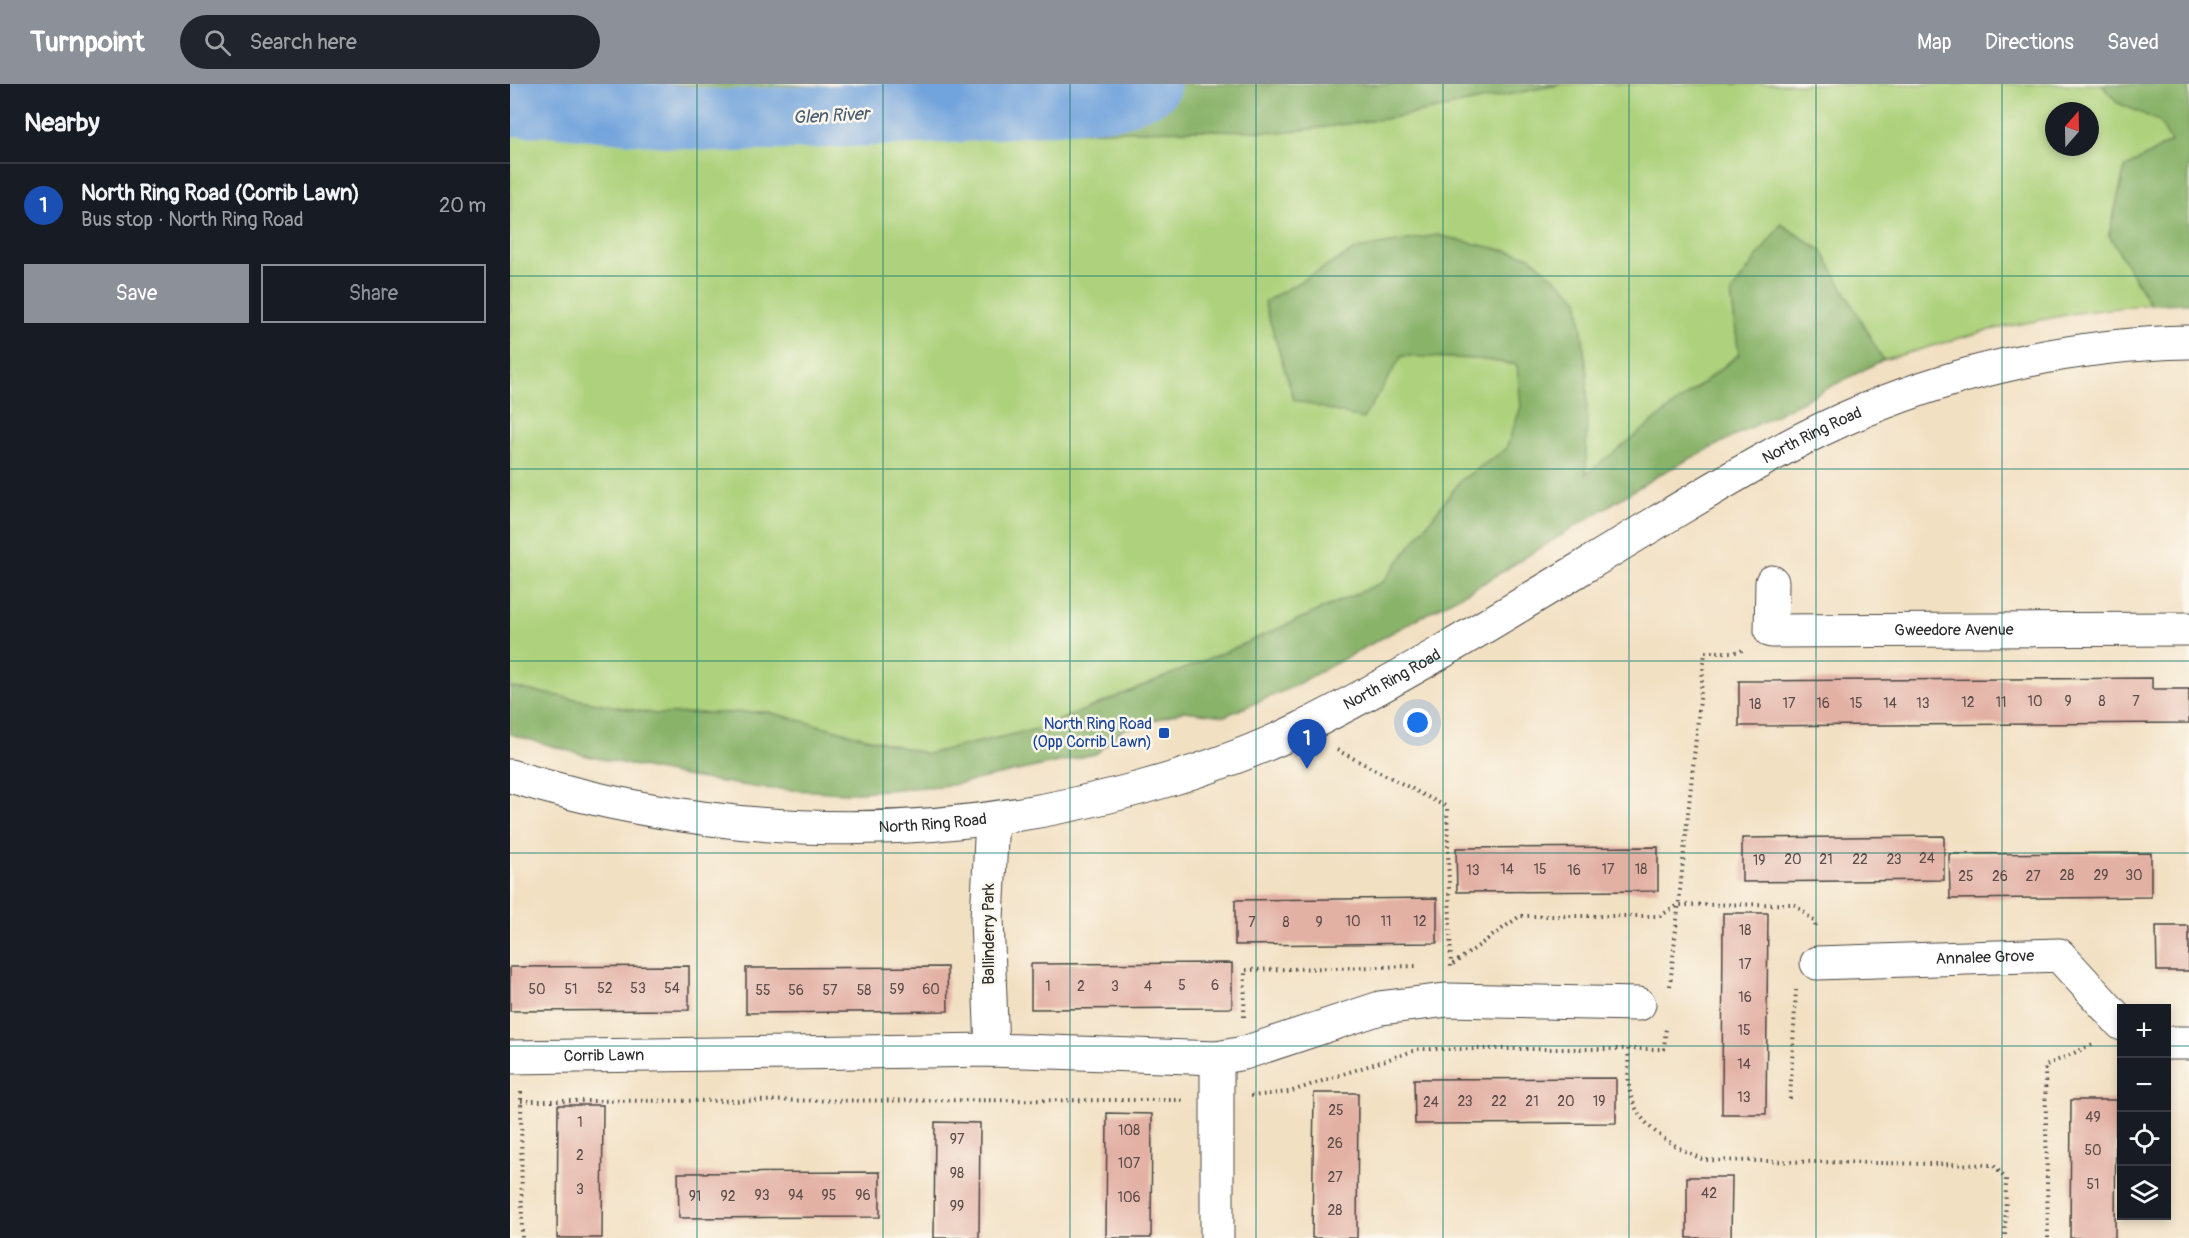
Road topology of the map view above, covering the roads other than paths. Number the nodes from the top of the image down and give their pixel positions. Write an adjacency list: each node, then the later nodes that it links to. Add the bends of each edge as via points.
1 (2189, 342): 5 (street, North Ring Road, via 2051,356 1972,374 1864,410 1744,470 1456,642 1298,730 1216,765 1160,782 1090,802)
2 (1772, 582): 3 (street, Gweedore Avenue, via 1771,631)
3 (2189, 628)
4 (510, 776): 5 (street, North Ring Road, via 620,805 691,818 779,827 844,829)
5 (992, 819): 11 (street, Ballinderry Park, via 987,919)
6 (1817, 963): 8 (street, Annalee Grove, via 2059,955)
7 (1639, 1004): 12 (street, via 1447,1000 1380,1008)
8 (2112, 1032)
9 (2171, 1043): 10 (street)
10 (2189, 1043)
11 (992, 1050): 12 (street, Corrib Lawn); 13 (street, Corrib Lawn)
12 (1230, 1056): 14 (street)
13 (516, 1057)
14 (1217, 1238)

